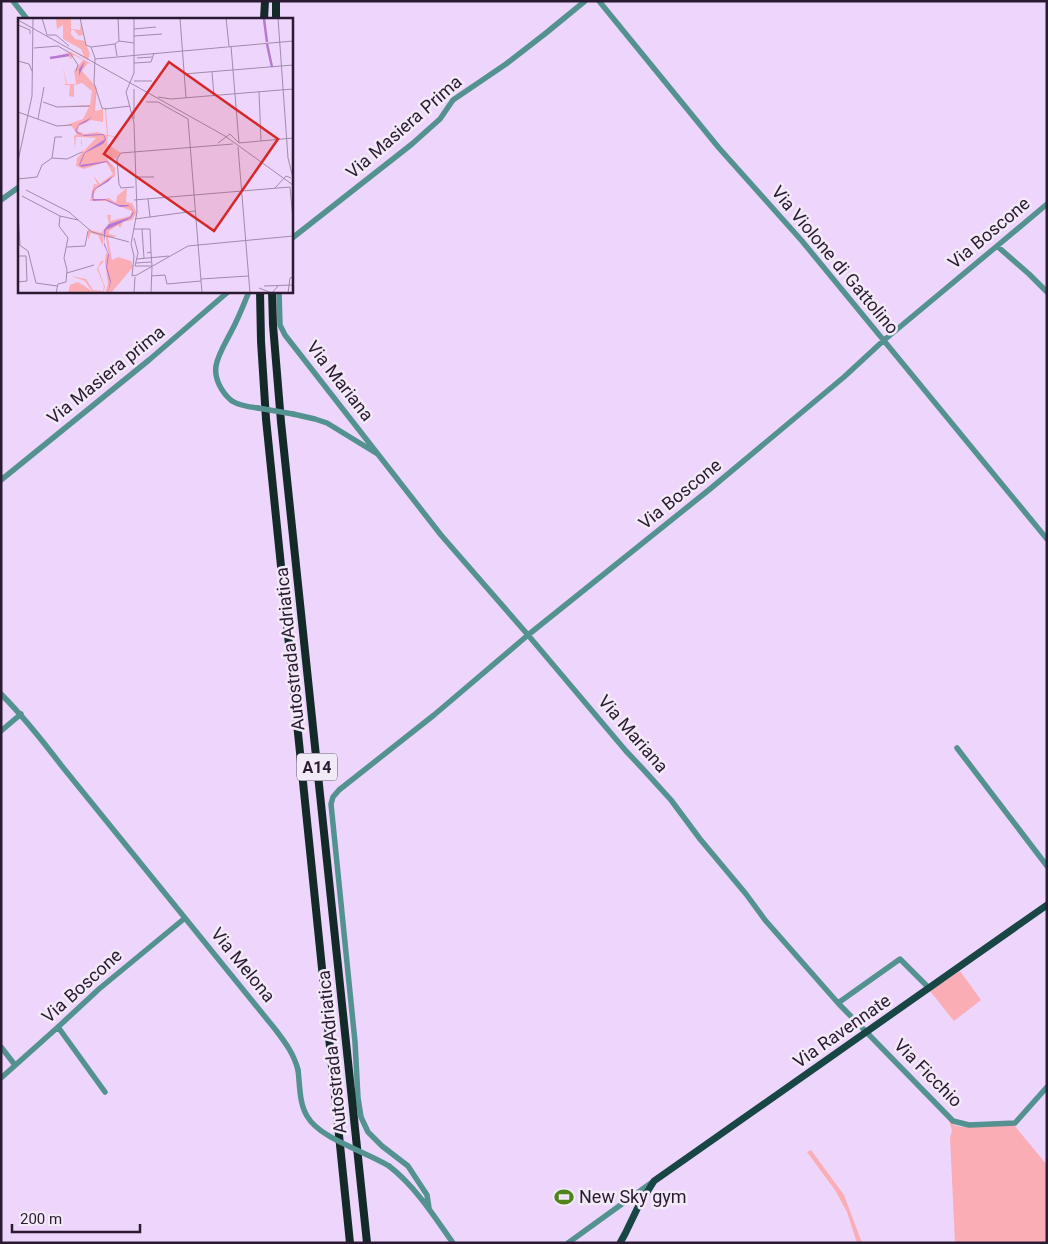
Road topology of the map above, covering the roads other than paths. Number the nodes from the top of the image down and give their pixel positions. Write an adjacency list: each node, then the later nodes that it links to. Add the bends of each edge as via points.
1 (13, 1): 6 (street)
2 (265, 1): 7 (highway)
3 (276, 1): 8 (highway)
4 (585, 1): 12 (street, Via Masiera Prima, via 506,64 453,100 440,119 412,144)
5 (599, 1): 20 (street, Via Violone di Gattolino)
6 (26, 18)
7 (264, 18)
8 (276, 18)
9 (18, 188): 10 (street)
10 (1, 200)
11 (1047, 204): 13 (street, Via Boscone)
12 (292, 238)
13 (998, 246): 19 (street); 20 (street, Via Boscone)
14 (228, 292): 22 (street, Via Masiera prima)
15 (247, 292): 21 (street, Via Mariana, bridge, via 216,367 222,391 232,401 243,405 315,419)
16 (260, 292): 45 (highway, Autostrada Adriatica / A14, via 266,419)
17 (272, 292): 46 (highway, Autostrada Adriatica / A14, via 281,418)
18 (279, 292): 21 (street, Via Mariana, via 280,324 285,335)
19 (1047, 292)
20 (883, 341): 23 (street, Via Violone di Gattolino); 24 (street, Via Boscone, via 710,489)
21 (378, 454): 24 (street, Via Mariana, via 441,535)
22 (1, 480)
23 (1047, 539)
24 (528, 635): 33 (street, Via Mariana, via 626,752 671,800 765,920); 44 (street, Via Boscone, via 339,790 331,804 361,1117 368,1132 408,1166 427,1195)
25 (1, 694): 26 (street, Via Melona)
26 (21, 714): 27 (street); 31 (street, Via Melona)
27 (1, 731)
28 (957, 748): 29 (street)
29 (1047, 866)
30 (1047, 906): 32 (main road, Via Ravennate)
31 (185, 918): 34 (street, Via Boscone); 44 (street, Via Melona, bridge, via 290,1049 296,1061 306,1115 313,1124 325,1135 377,1158 396,1171)
32 (929, 988): 33 (street, via 900,959); 35 (main road, Via Ravennate)
33 (838, 1003): 35 (street, Via Mariana)
34 (58, 1027): 37 (street, Via Boscone); 40 (street)
35 (866, 1033): 39 (street, Via Ficchio, via 953,1121 969,1125 1015,1123); 41 (main road, Via Ravennate)
36 (1, 1047): 37 (street)
37 (16, 1065): 38 (street, Via Boscone)
38 (1, 1078)
39 (1047, 1087)
40 (105, 1092)
41 (654, 1181): 42 (street, Via Ravennate); 43 (main road, Via Ravennate)
42 (623, 1203): 43 (street); 48 (street, Via Ravennate)
43 (639, 1205): 49 (main road, Via Ravennate)
44 (429, 1208): 47 (street, Via Melona)
45 (350, 1243)
46 (367, 1243)
47 (453, 1243)
48 (568, 1243)
49 (620, 1243)

